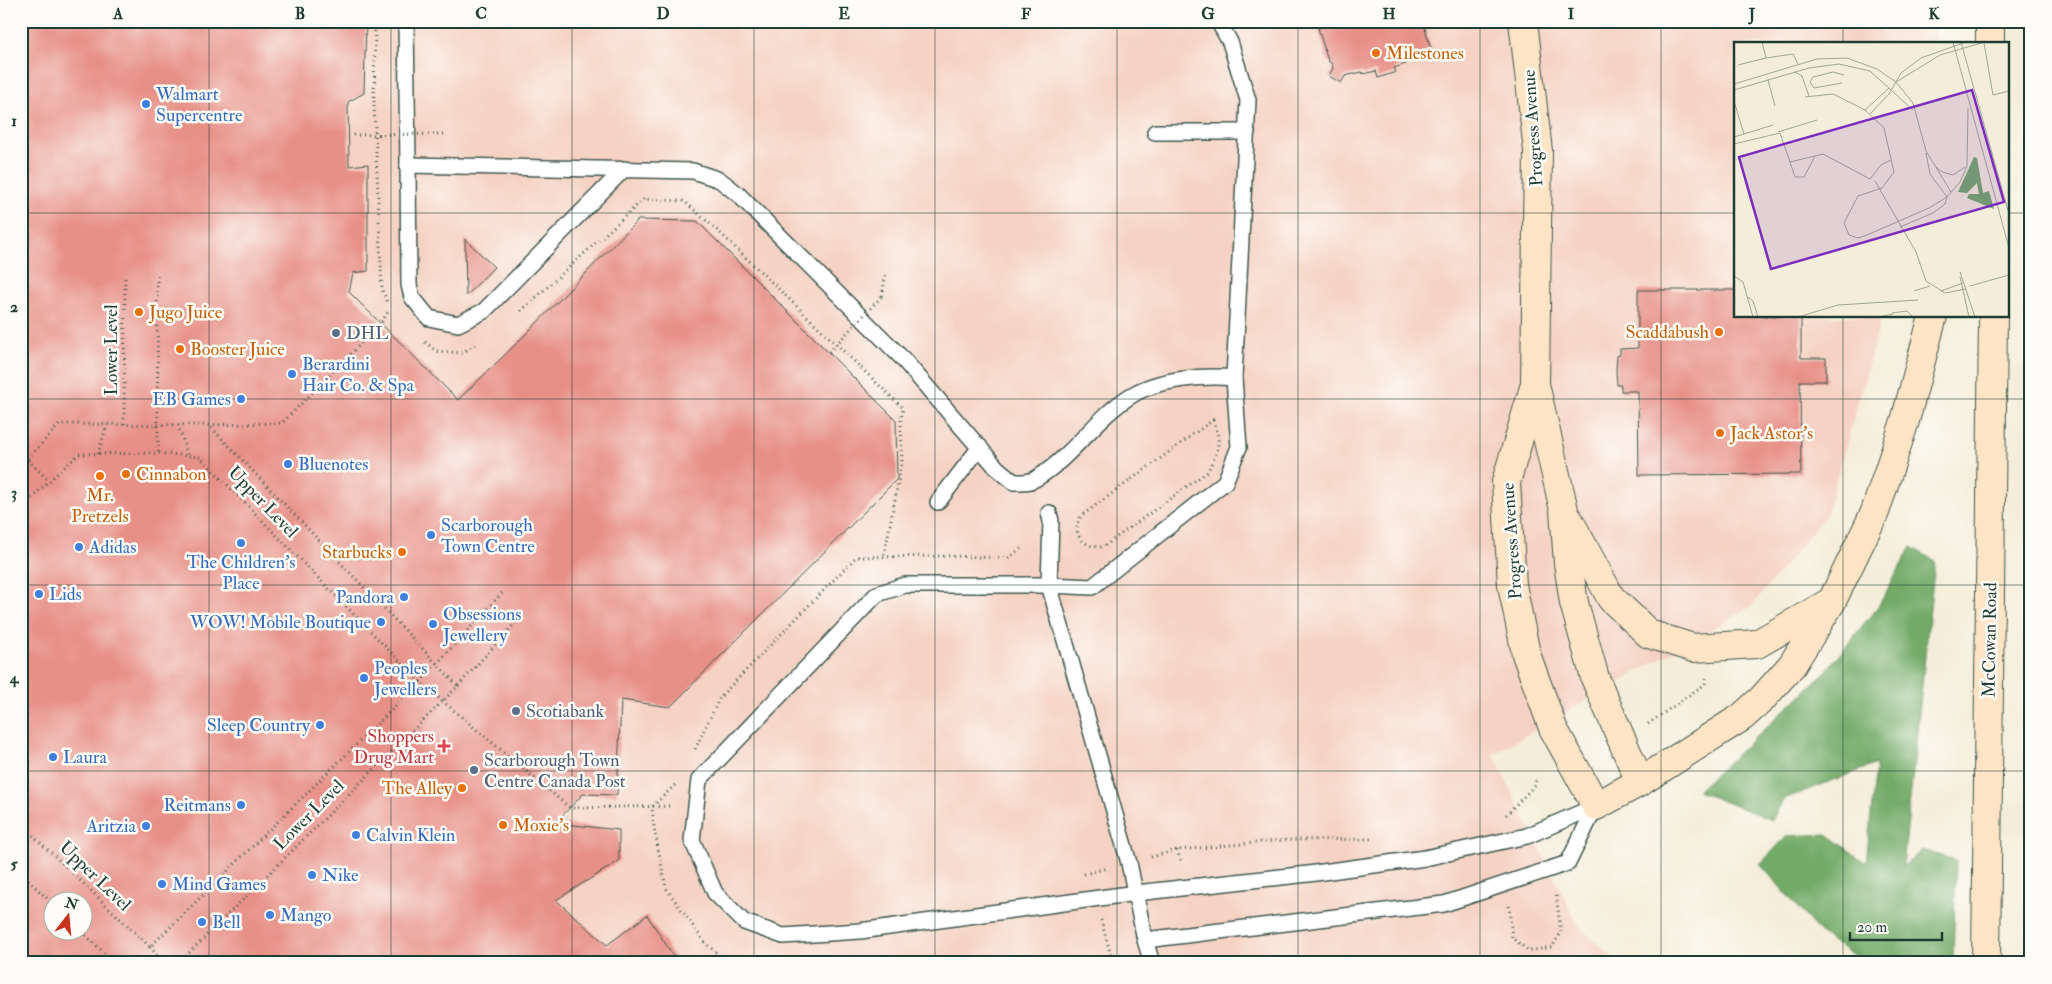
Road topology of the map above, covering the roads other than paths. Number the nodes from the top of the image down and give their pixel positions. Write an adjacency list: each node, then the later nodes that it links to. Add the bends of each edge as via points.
1 (406, 21): 8 (lane)
2 (1218, 21): 7 (lane, via 1230,42 1248,100)
3 (1990, 21): 5 (main road)
4 (1523, 22): 13 (main road, Progress Avenue, via 1538,151)
5 (1990, 42)
6 (1155, 132): 7 (lane)
7 (1247, 132): 12 (lane)
8 (408, 165): 9 (lane); 9 (lane, via 408,277 412,297 428,318 458,324 484,311)
9 (624, 169): 14 (lane, via 693,171 729,186 902,358)
10 (1932, 318): 19 (main road, via 1906,421 1875,512)
11 (1993, 318): 25 (main road, McCowan Road)
12 (1234, 378): 14 (lane, via 1213,376 1170,381 1134,394 1104,416 1037,479 1030,481 1014,482); 18 (lane, via 1239,446 1225,482 1092,587)
13 (1535, 384): 16 (main road, Progress Avenue); 21 (main road, Progress Avenue, via 1506,482 1512,585 1526,654 1553,728)
14 (980, 447): 15 (lane)
15 (938, 502)
16 (1564, 510): 19 (main road, via 1611,598 1649,634 1693,648 1757,644); 20 (main road, Progress Avenue, via 1574,603 1595,678)
17 (1049, 513): 18 (lane)
18 (1049, 585): 22 (lane); 22 (lane, via 905,585 877,594 699,780 692,840 714,893 744,922 783,936 860,931)
19 (1832, 601): 20 (main road, via 1792,665 1762,699 1742,717)
20 (1640, 782): 21 (main road)
21 (1596, 806): 22 (lane, via 1527,836 1425,858); 23 (lane, via 1568,863 1444,904)
22 (1136, 893): 23 (lane)
23 (1145, 940): 24 (lane)
24 (1152, 963)
25 (1986, 963)

